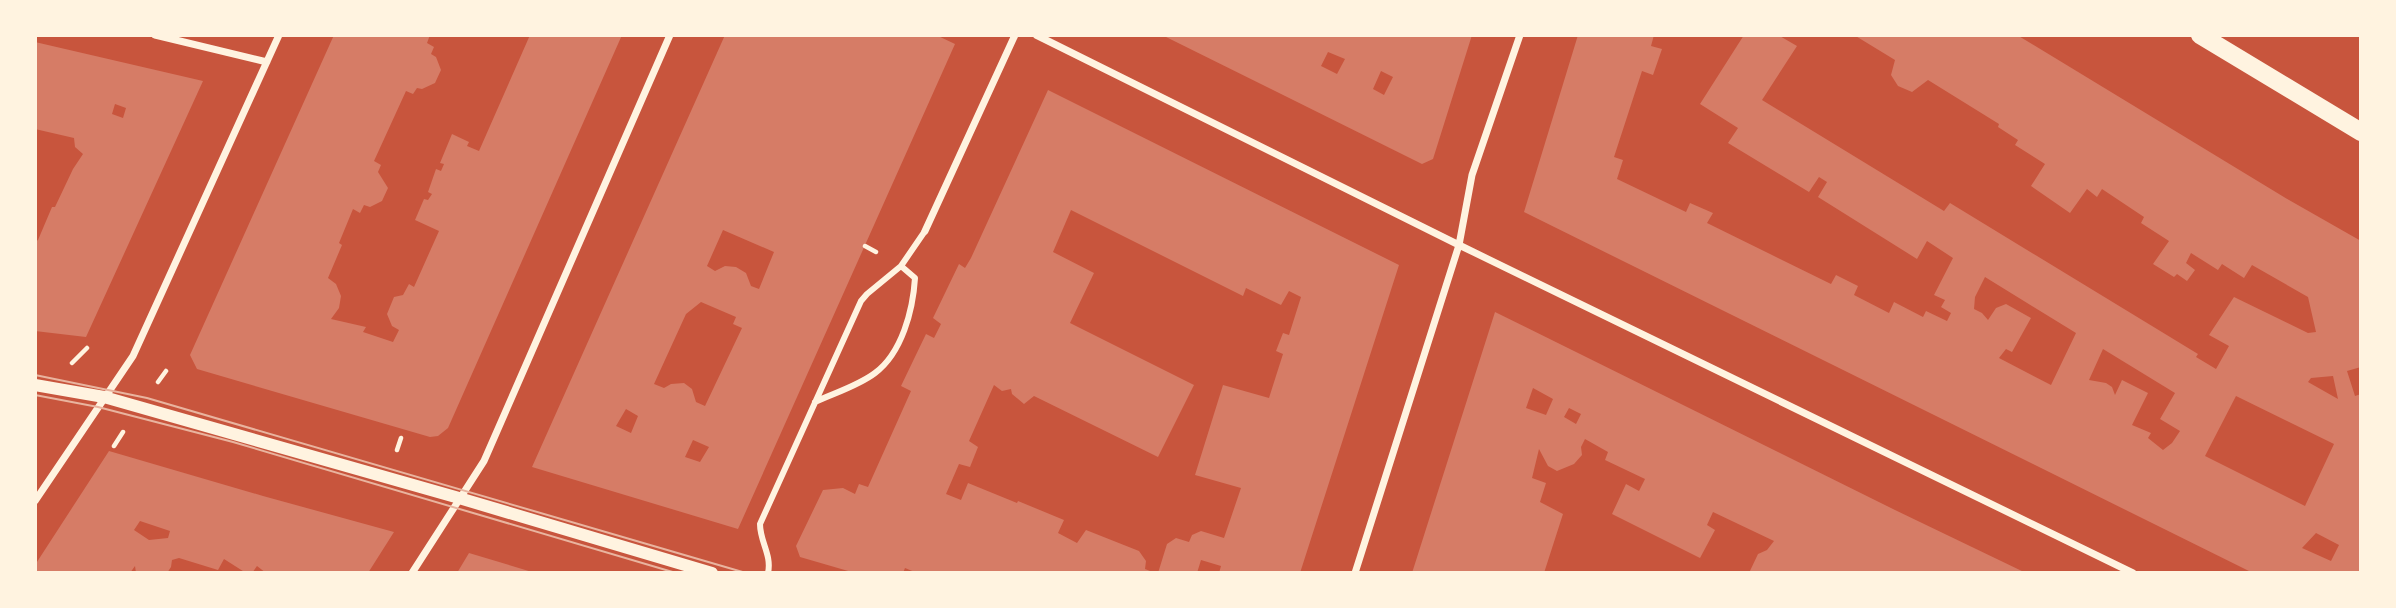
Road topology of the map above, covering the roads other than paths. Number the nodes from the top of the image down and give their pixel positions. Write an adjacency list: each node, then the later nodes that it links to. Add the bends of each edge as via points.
1 (155, 35): 8 (street)
2 (279, 35): 8 (street)
3 (670, 35): 16 (street, via 484,461)
4 (1015, 35): 10 (street)
5 (1036, 35): 11 (street)
6 (1520, 35): 11 (street, via 1472,175)
7 (2200, 35): 9 (main road)
8 (267, 62): 14 (street, via 133,356)
9 (2361, 132)
10 (925, 231): 12 (street)
11 (1459, 245): 21 (street); 22 (street)
12 (901, 266): 15 (street, via 861,301); 15 (street, via 915,278 913,300 889,358 871,376)
13 (35, 386): 14 (street)
14 (104, 397): 16 (street); 17 (street)
15 (815, 402): 20 (street, via 760,524 769,556)
16 (459, 498): 18 (street); 19 (street)
17 (35, 501)
18 (412, 573)
19 (712, 573)
20 (768, 573)
21 (1355, 573)
22 (2133, 573)

